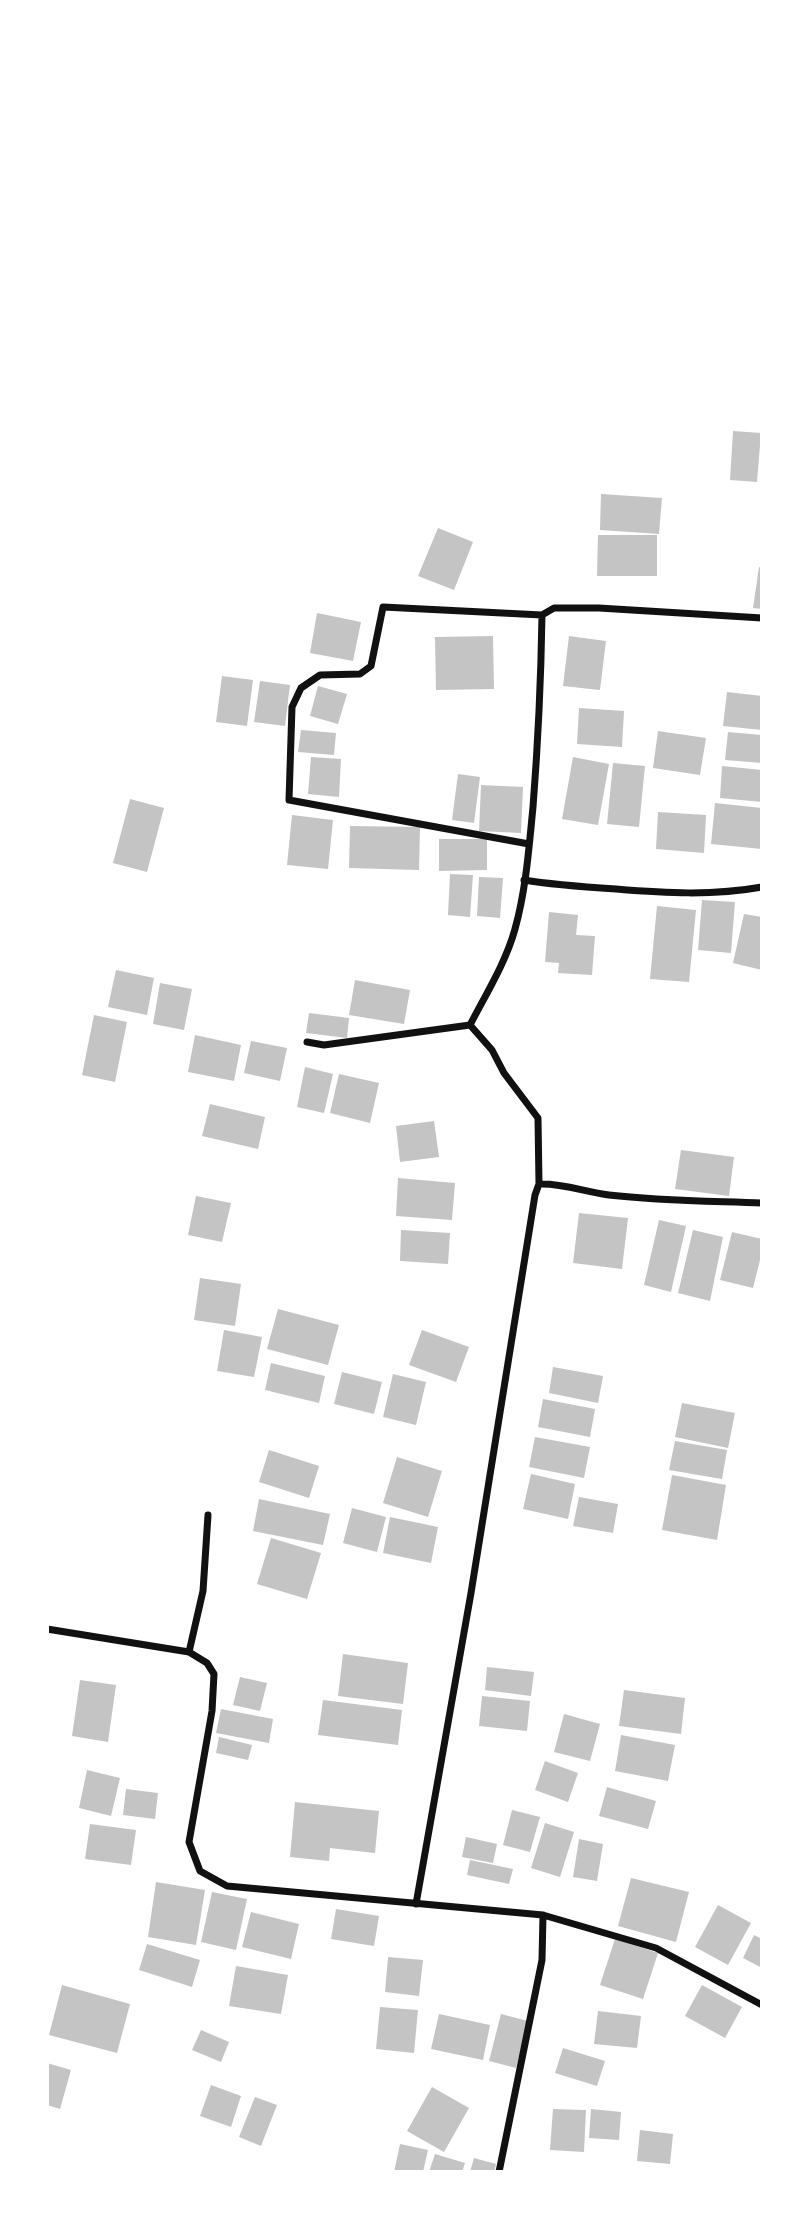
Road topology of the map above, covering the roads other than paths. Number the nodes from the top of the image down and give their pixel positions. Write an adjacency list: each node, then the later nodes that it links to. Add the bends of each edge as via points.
1 (542, 615): 2 (street, via 554,608 599,608); 3 (street, via 540,728); 3 (street, via 383,607 371,666 360,674 320,675 301,688 292,707 289,800)
2 (762, 618)
3 (530, 844): 4 (street)
4 (524, 880): 5 (street, via 679,894 725,894); 6 (street, via 515,929)
5 (762, 887)
6 (470, 1025): 7 (street, via 324,1045); 8 (street, via 537,1118)
7 (307, 1042)
8 (539, 1184): 9 (street, via 621,1196); 13 (street)
9 (762, 1203)
10 (208, 1515): 12 (street, via 203,1591)
11 (47, 1629): 12 (street)
12 (189, 1652): 13 (street, via 214,1674 189,1842 200,1871 227,1886)
13 (416, 1904): 14 (street)
14 (543, 1915): 15 (street, via 656,1948); 16 (street, via 542,1960)
15 (762, 2006)
16 (499, 2172)

